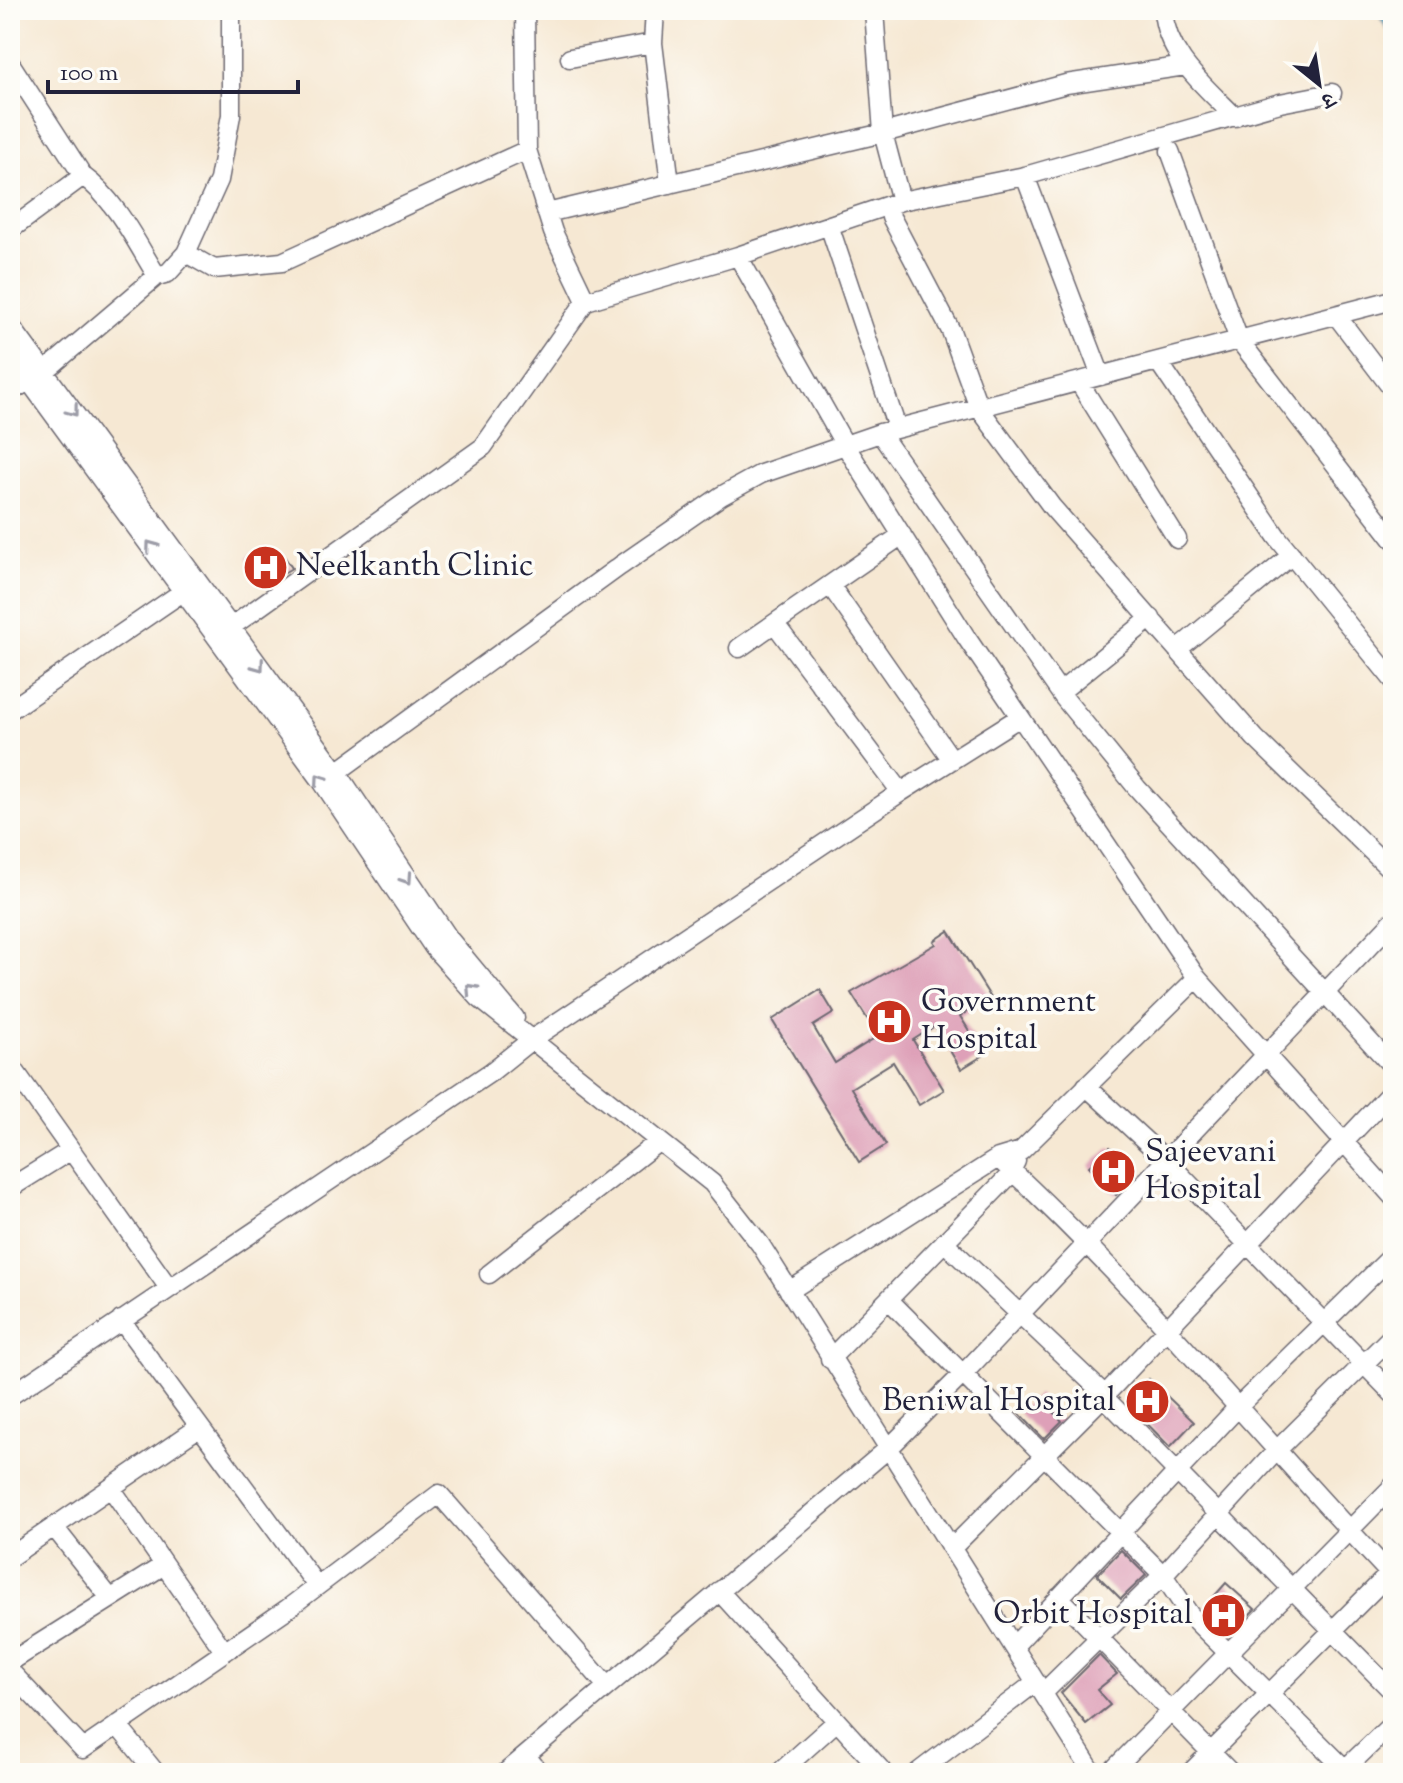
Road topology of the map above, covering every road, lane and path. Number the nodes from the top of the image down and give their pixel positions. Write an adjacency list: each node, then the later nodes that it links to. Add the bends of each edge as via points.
1 (231, 10): 22 (street, via 227,141 219,180)
2 (525, 10): 13 (street)
3 (655, 10): 6 (street)
4 (874, 10): 12 (street)
5 (1163, 10): 9 (street)
6 (653, 43): 7 (street); 17 (street)
7 (570, 58)
8 (10, 63): 15 (street)
9 (1185, 66): 11 (street); 12 (street, via 1066,84)
10 (1332, 93): 11 (street)
11 (1235, 117): 16 (street)
12 (883, 133): 17 (street); 18 (street)
13 (527, 150): 19 (street); 22 (street, via 282,262 214,269)
14 (1170, 151): 29 (street)
15 (83, 176): 21 (street); 24 (street, via 124,223)
16 (1025, 176): 18 (street); 33 (street)
17 (670, 184): 19 (street)
18 (895, 203): 20 (street); 37 (street, via 891,217 951,331)
19 (547, 213): 26 (street)
20 (829, 225): 23 (street); 38 (street)
21 (10, 230)
22 (186, 253): 24 (street, via 168,273)
23 (738, 256): 26 (street); 39 (street)
24 (157, 276): 32 (street)
25 (1393, 300): 27 (street)
26 (586, 301): 48 (street, via 483,447)
27 (1336, 315): 29 (street); 35 (street)
28 (10, 325): 32 (street)
29 (1239, 340): 31 (street); 42 (street)
30 (10, 355): 32 (street)
31 (1158, 361): 33 (street); 43 (street)
32 (36, 376): 36 (street); 45 (street, one-way to 32); 48 (street, one-way to 48)
33 (1101, 376): 34 (street)
34 (1079, 382): 37 (street); 41 (street)
35 (1393, 390)
36 (10, 392)
37 (979, 408): 38 (street); 46 (street, via 1052,507)
38 (888, 431): 39 (street); 52 (street)
39 (845, 445): 40 (street); 56 (street, via 761,474 721,496)
40 (902, 535): 44 (street); 54 (street)
41 (1177, 539)
42 (1393, 539)
43 (1292, 555): 50 (street); 51 (street)
44 (830, 585): 47 (street); 55 (street)
45 (184, 591): 53 (street); 62 (street, one-way to 45, via 479,998 434,948)
46 (1151, 618): 50 (street); 52 (street)
47 (775, 624): 49 (street); 57 (street)
48 (231, 627): 56 (street, one-way to 56)
49 (739, 648)
50 (1178, 649): 58 (street, via 1255,738)
51 (1393, 680)
52 (1060, 692): 61 (street, via 1137,788)
53 (10, 710)
54 (1020, 717): 55 (street); 60 (street)
55 (952, 760): 57 (street)
56 (337, 772): 62 (street, one-way to 62, via 450,940)
57 (901, 792): 62 (street)
58 (1393, 872)
59 (1393, 921): 61 (street)
60 (1197, 978): 63 (street); 66 (street)
61 (1324, 993): 63 (street); 65 (street)
62 (531, 1040): 68 (street); 80 (street)
63 (1264, 1057): 69 (street); 71 (street)
64 (10, 1064): 70 (street)
65 (1393, 1067)
66 (1086, 1086): 71 (street); 72 (street)
67 (1393, 1090): 69 (street)
68 (658, 1142): 79 (street); 81 (street, via 712,1183)
69 (1341, 1143): 74 (street); 76 (street)
70 (71, 1150): 73 (street); 80 (street)
71 (1166, 1160): 76 (street); 77 (street)
72 (1004, 1164): 75 (street); 77 (street); 81 (street)
73 (10, 1188)
74 (1393, 1197)
75 (944, 1242): 82 (street); 83 (street)
76 (1247, 1243): 85 (street); 86 (street)
77 (1087, 1244): 83 (street); 86 (street)
78 (1393, 1255): 85 (street)
79 (489, 1274)
80 (169, 1288): 84 (street)
81 (789, 1291): 88 (street)
82 (889, 1300): 88 (street); 90 (street)
83 (1019, 1315): 90 (street); 93 (street)
84 (121, 1320): 92 (street); 95 (street)
85 (1323, 1321): 89 (street); 94 (street)
86 (1165, 1331): 93 (street); 94 (street)
87 (1393, 1335): 89 (street)
88 (830, 1359): 96 (street)
89 (1363, 1363): 91 (street); 97 (street)
90 (963, 1374): 96 (street); 98 (street)
91 (1393, 1394)
92 (10, 1396)
93 (1104, 1396): 98 (street); 99 (street)
94 (1239, 1406): 97 (street); 99 (street)
95 (198, 1428): 101 (street); 111 (street)
96 (889, 1448): 106 (street); 113 (street)
97 (1278, 1449): 102 (street); 104 (street)
98 (1045, 1455): 105 (street); 106 (street)
99 (1178, 1472): 102 (street); 105 (street)
100 (1393, 1486): 104 (street)
101 (111, 1488): 103 (street); 108 (street)
102 (1220, 1513): 110 (street); 112 (street)
103 (54, 1527): 107 (street); 115 (street)
104 (1351, 1530): 109 (street); 112 (street)
105 (1120, 1532): 110 (street); 114 (street)
106 (952, 1548): 118 (street)
107 (10, 1557)
108 (164, 1565): 115 (street); 119 (street)
109 (1392, 1574): 116 (street)
110 (1163, 1575): 117 (street); 120 (street, via 1190,1615)
111 (317, 1586): 119 (street); 123 (street, via 439,1494)
112 (1293, 1589): 116 (street); 120 (street)
113 (719, 1591): 123 (street); 128 (street)
114 (1059, 1597): 117 (street); 118 (street)
115 (110, 1598): 121 (street)
116 (1334, 1630): 125 (street); 126 (street)
117 (1101, 1636): 124 (street); 127 (street)
118 (1014, 1646): 124 (street)
119 (224, 1651): 130 (street)
120 (1230, 1655): 126 (street); 127 (street)
121 (10, 1662)
122 (10, 1671): 130 (street, via 83,1749)
123 (607, 1686): 132 (street)
124 (1040, 1687): 139 (street); 140 (street)
125 (1393, 1692)
126 (1272, 1693): 131 (street); 133 (street)
127 (1171, 1712): 131 (street); 141 (street)
128 (837, 1721): 137 (street); 138 (street)
129 (1393, 1723): 133 (street)
130 (117, 1725): 134 (street)
131 (1212, 1753): 142 (street); 143 (street)
132 (526, 1756): 135 (street); 136 (street)
133 (1345, 1772)
134 (156, 1773)
135 (505, 1773)
136 (540, 1773)
137 (779, 1773)
138 (884, 1773)
139 (917, 1773)
140 (1093, 1773)
141 (1110, 1773)
142 (1190, 1773)
143 (1231, 1773)

